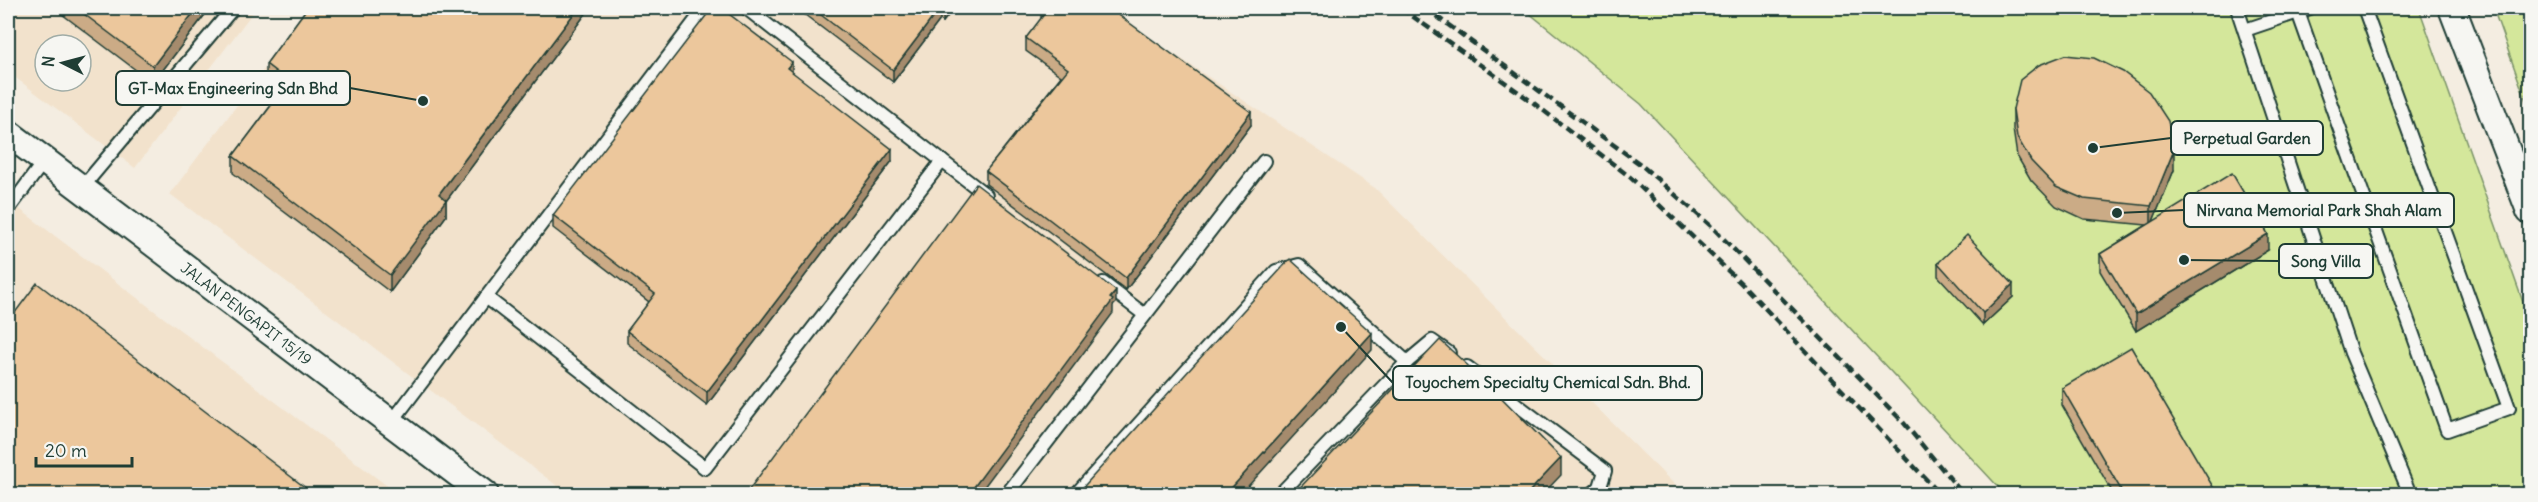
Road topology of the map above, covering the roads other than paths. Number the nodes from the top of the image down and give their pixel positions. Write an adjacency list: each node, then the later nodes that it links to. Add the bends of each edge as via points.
1 (233, 8): 14 (lane)
2 (705, 8): 19 (lane)
3 (746, 8): 12 (lane)
4 (2236, 8): 9 (lane)
5 (2310, 8): 8 (lane)
6 (2364, 8): 8 (lane, via 2509,408 2447,430)
7 (2452, 8): 17 (street)
8 (2298, 12): 9 (lane)
9 (2245, 30): 28 (lane, via 2351,353)
10 (8, 133): 11 (street, JALAN PENGAPIT 15/19)
11 (44, 161): 14 (street, JALAN PENGAPIT 15/19); 16 (lane)
12 (942, 161): 15 (lane); 19 (lane, via 705,468)
13 (1264, 161): 20 (lane)
14 (81, 189): 22 (street, JALAN PENGAPIT 15/19)
15 (998, 203)
16 (8, 210)
17 (2530, 211)
18 (1090, 273): 20 (lane)
19 (486, 297): 22 (lane)
20 (1145, 315): 24 (lane)
21 (1407, 362): 25 (lane, via 1299,266 1276,271); 26 (lane); 27 (lane, via 1432,341 1605,471)
22 (391, 423): 23 (street, JALAN PENGAPIT 15/19)
23 (485, 495)
24 (1007, 495)
25 (1076, 495)
26 (1280, 495)
27 (1592, 495)
28 (2410, 495)

